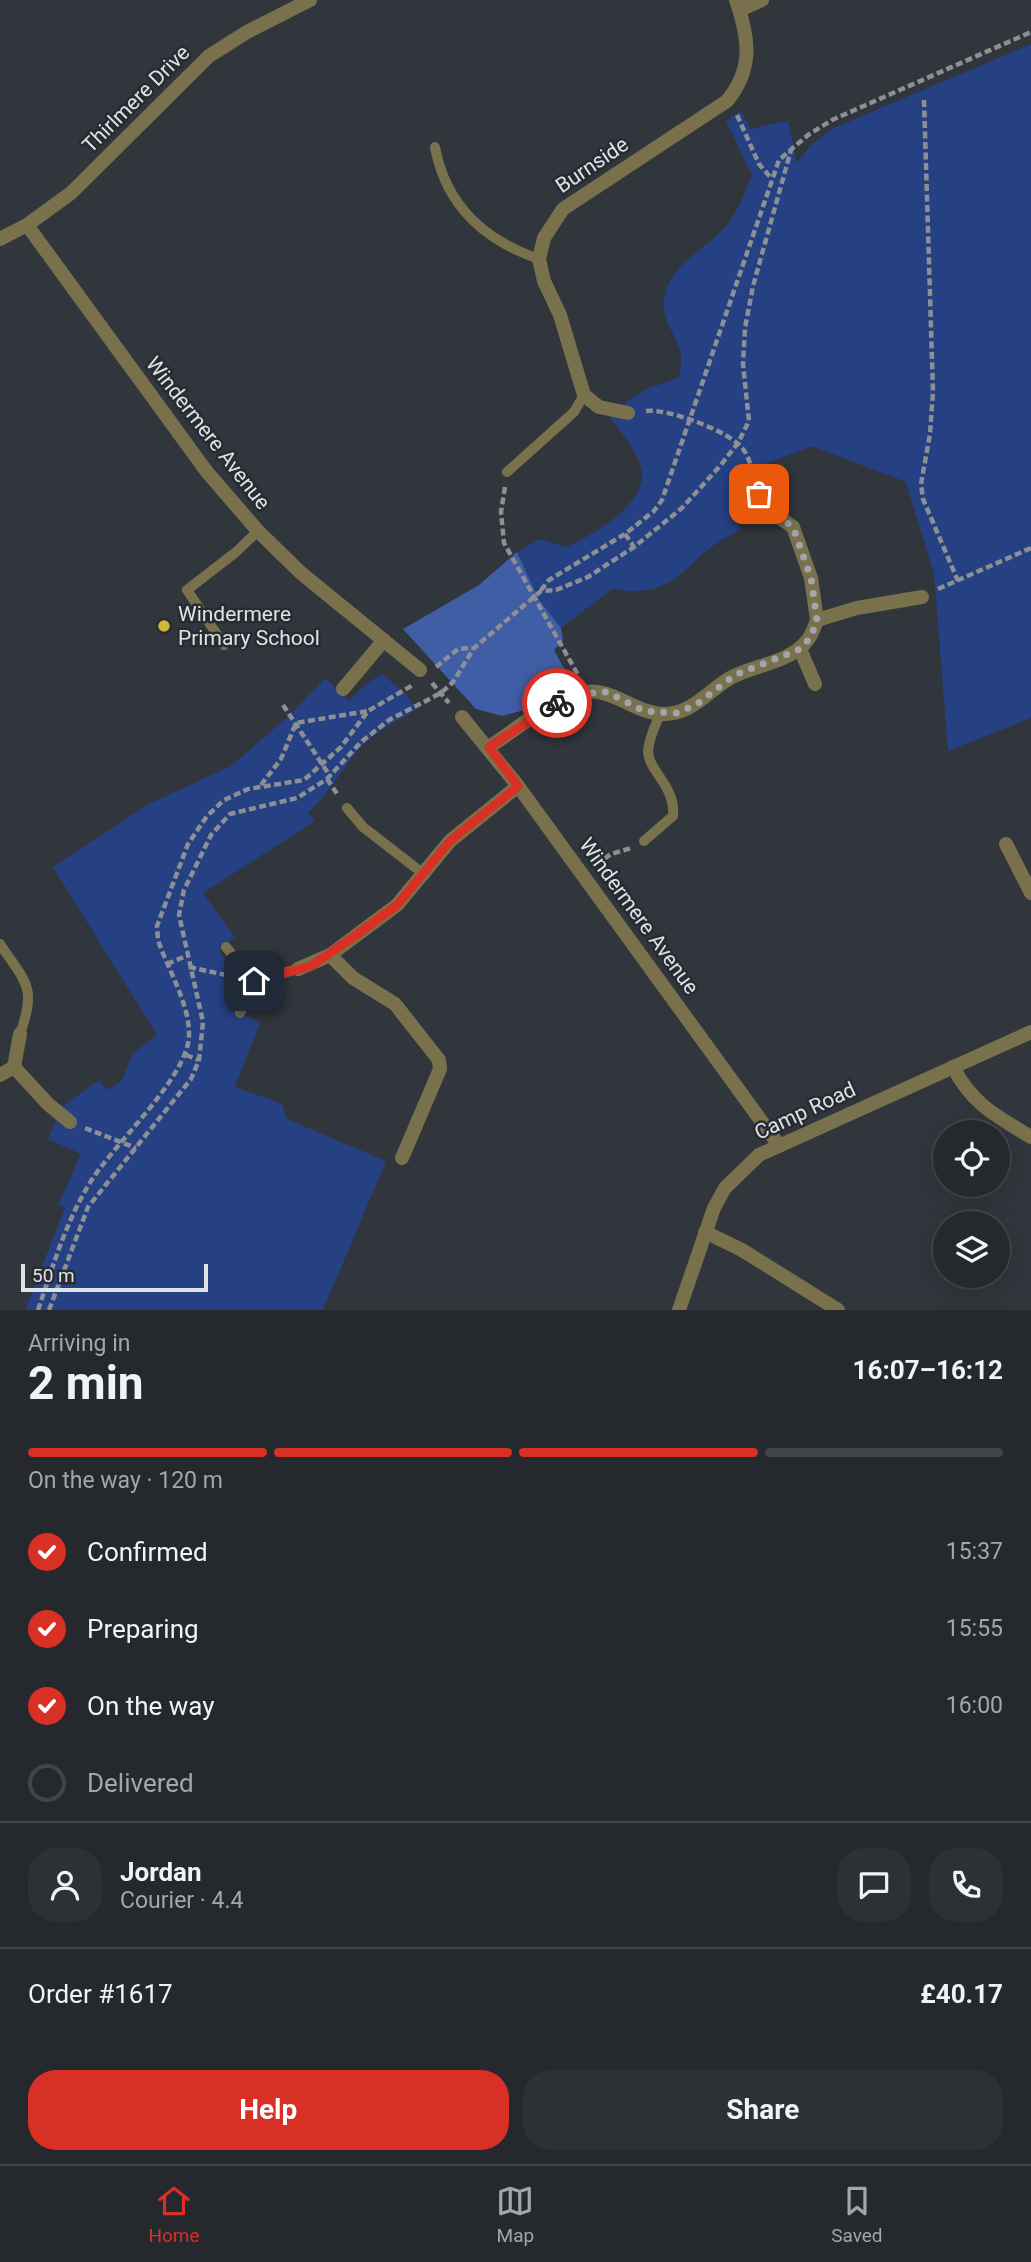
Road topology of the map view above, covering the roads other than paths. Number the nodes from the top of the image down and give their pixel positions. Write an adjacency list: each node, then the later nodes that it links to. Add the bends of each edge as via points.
1 (310, 0): 5 (street, Thirlmere Drive, via 209,56 71,193)
2 (762, 0): 3 (street)
3 (738, 5): 7 (street, Burnside, via 749,56 738,87 727,101 563,209 544,239)
4 (435, 147): 7 (lane, via 438,165 472,223 515,251)
5 (27, 225): 6 (street, Thirlmere Drive); 12 (street, Windermere Avenue, via 207,472)
6 (0, 239)
7 (539, 259): 8 (street)
8 (584, 395): 9 (street, via 599,407); 10 (lane, via 574,412)
9 (628, 414)
10 (507, 472)
11 (759, 494): 14 (street, via 773,513 793,527 811,578)
12 (258, 531): 15 (street, Windermere Avenue, via 301,573); 16 (lane, via 187,590)
13 (922, 597): 14 (street)
14 (817, 620): 17 (street)
15 (384, 640): 18 (street, Windermere Avenue); 20 (street)
16 (224, 645)
17 (800, 649): 19 (street); 21 (street, via 735,675 697,704)
18 (420, 670)
19 (815, 684)
20 (343, 689)
21 (660, 714): 23 (street, via 607,692 584,692 560,701); 26 (lane, via 648,753 664,779 674,816)
22 (462, 717): 23 (street, Windermere Avenue)
23 (489, 747): 24 (street, Windermere Avenue)
24 (518, 786): 28 (street, via 450,841); 43 (street, Windermere Avenue)
25 (346, 808): 28 (lane)
26 (644, 841)
27 (1006, 844): 29 (street)
28 (425, 875): 32 (street, via 397,905)
29 (1031, 893)
30 (0, 944): 37 (lane, via 28,985 30,1007)
31 (226, 947): 34 (lane)
32 (330, 955): 33 (street); 44 (street, via 353,978 395,1004 439,1060 440,1069)
33 (298, 969): 34 (lane)
34 (254, 981): 35 (lane)
35 (240, 1013)
36 (1031, 1032): 39 (street, Camp Road)
37 (20, 1034): 38 (street)
38 (14, 1067): 40 (street); 41 (street)
39 (953, 1067): 42 (street, via 965,1090 984,1109); 43 (street, Camp Road)
40 (0, 1075)
41 (70, 1122)
42 (1031, 1137)
43 (778, 1144): 45 (street, Camp Road, via 759,1155 725,1188)
44 (402, 1158)
45 (705, 1232): 46 (street, Camp Road); 47 (street)
46 (679, 1310)
47 (838, 1310)

